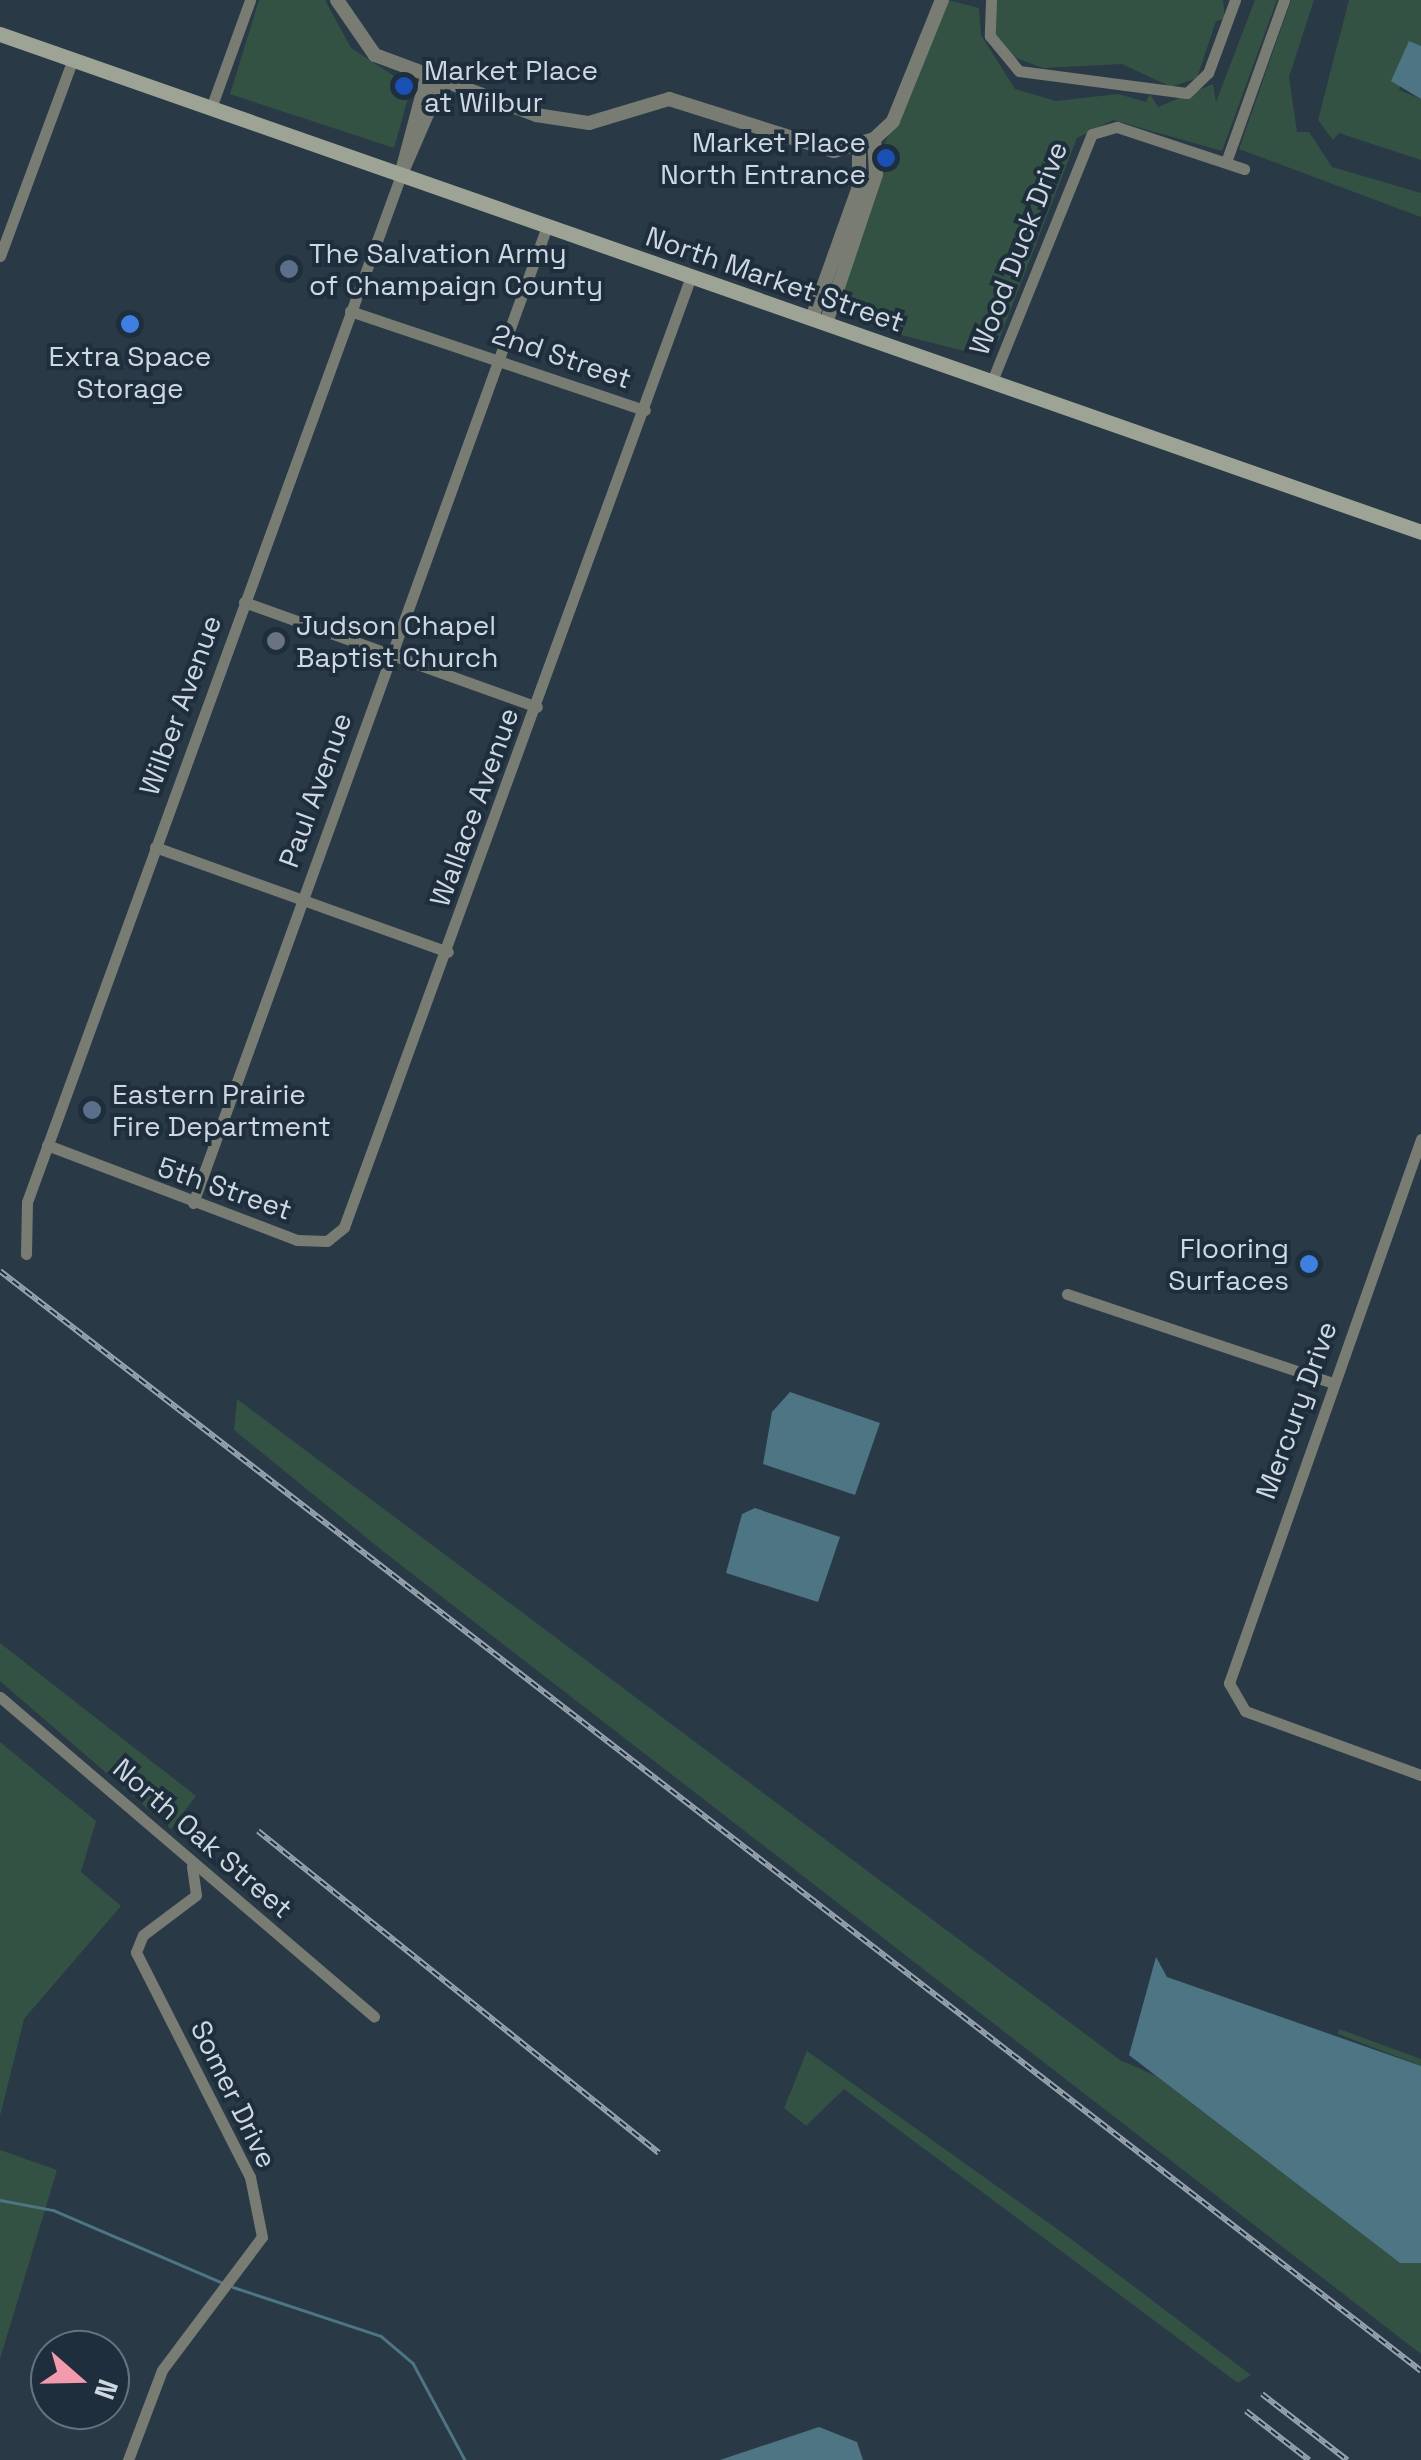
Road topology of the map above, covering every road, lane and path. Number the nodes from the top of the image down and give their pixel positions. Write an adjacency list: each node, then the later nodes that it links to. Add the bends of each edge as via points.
1 (250, 0): 10 (street)
2 (337, 0): 9 (street, via 375,54)
3 (942, 0): 11 (street, via 900,110)
4 (991, 0): 5 (street, via 990,36 1019,71 1187,93 1208,73)
5 (1235, 0)
6 (1284, 0): 13 (street)
7 (0, 34): 8 (main road, North Market Street)
8 (73, 59): 10 (main road, North Market Street); 17 (street)
9 (434, 80): 12 (street, via 563,122 669,100 824,150); 15 (street)
10 (211, 108): 15 (main road, North Market Street)
11 (874, 139): 12 (street); 20 (street, via 876,174)
12 (858, 146): 20 (street, via 859,187)
13 (1226, 162): 14 (street); 22 (street, Wood Duck Drive, via 1117,127 1092,134)
14 (1244, 168)
15 (401, 175): 16 (main road, North Market Street); 19 (street, Wilber Avenue)
16 (547, 226): 18 (main road, North Market Street); 21 (street, Paul Avenue)
17 (0, 256)
18 (690, 276): 20 (main road, North Market Street); 23 (street, Wallace Avenue)
19 (350, 311): 21 (street, 2nd Street); 25 (street, Wilber Avenue)
20 (819, 320): 22 (main road, North Market Street)
21 (500, 360): 23 (street, 2nd Street); 26 (street, Paul Avenue)
22 (992, 381): 24 (main road, North Market Street)
23 (645, 410): 27 (street, Wallace Avenue)
24 (1421, 532)
25 (244, 602): 26 (street); 28 (street, Wilber Avenue)
26 (392, 654): 27 (street); 29 (street, Paul Avenue)
27 (536, 707): 30 (street, Wallace Avenue)
28 (155, 847): 29 (street); 32 (street, Wilber Avenue)
29 (302, 898): 30 (street); 33 (street, Paul Avenue)
30 (448, 952): 34 (street, Wallace Avenue, via 352,1215)
31 (1421, 1139): 37 (street, Mercury Drive)
32 (48, 1145): 33 (street, 5th Street); 35 (street, Wilber Avenue, via 23,1217)
33 (193, 1203): 34 (street, 5th Street, via 297,1240)
34 (334, 1237)
35 (26, 1254)
36 (1067, 1294): 37 (street)
37 (1333, 1383): 39 (street, Mercury Drive, via 1239,1641 1232,1700)
38 (0, 1697): 40 (street, North Oak Street)
39 (1421, 1775)
40 (192, 1866): 41 (street, North Oak Street); 42 (street, Somer Drive, via 196,1895 142,1935 136,1952 250,2177 262,2237 162,2370)
41 (374, 2016)
42 (128, 2460)

